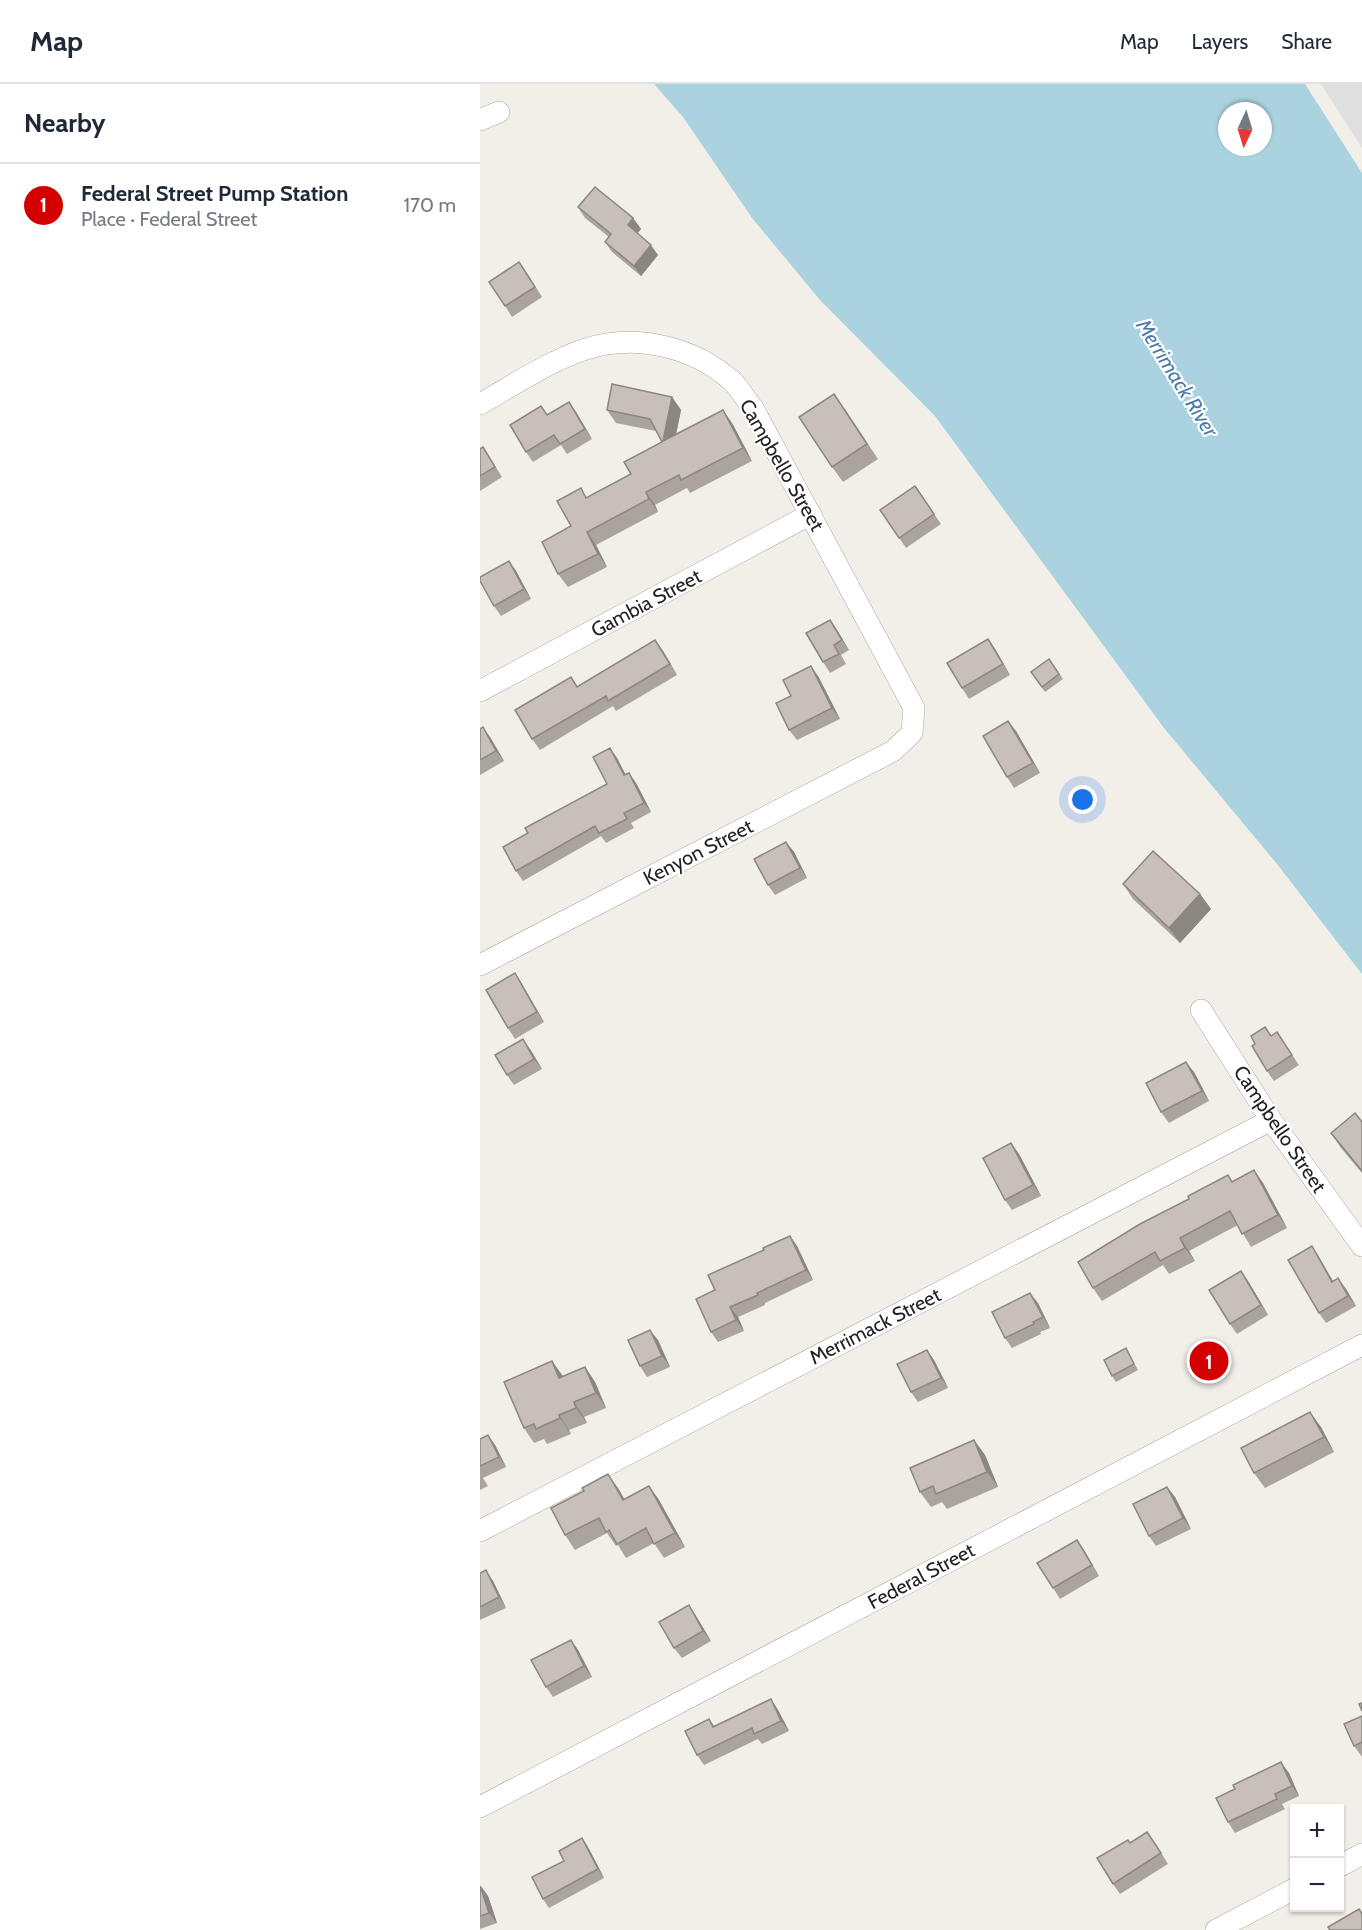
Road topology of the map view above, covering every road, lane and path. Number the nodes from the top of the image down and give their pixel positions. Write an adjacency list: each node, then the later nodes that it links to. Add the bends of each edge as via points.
1 (480, 404): 2 (street, Campbello Street, via 587,348 649,343 677,350 704,362 734,383 753,408)
2 (811, 514): 3 (street, Gambia Street); 4 (street, Campbello Street, via 914,708)
3 (480, 690)
4 (912, 733): 5 (street, Kenyon Street, via 893,751)
5 (480, 965)
6 (1201, 1010): 7 (street, Campbello Street)
7 (1271, 1120): 8 (street, Campbello Street); 10 (street, Merrimack Street)
8 (1362, 1246)
9 (1362, 1345): 11 (street, Federal Street)
10 (480, 1531)
11 (480, 1807)
12 (1362, 1854): 13 (street)
13 (1344, 1864)
14 (1290, 1891): 15 (street)
15 (1216, 1930)

